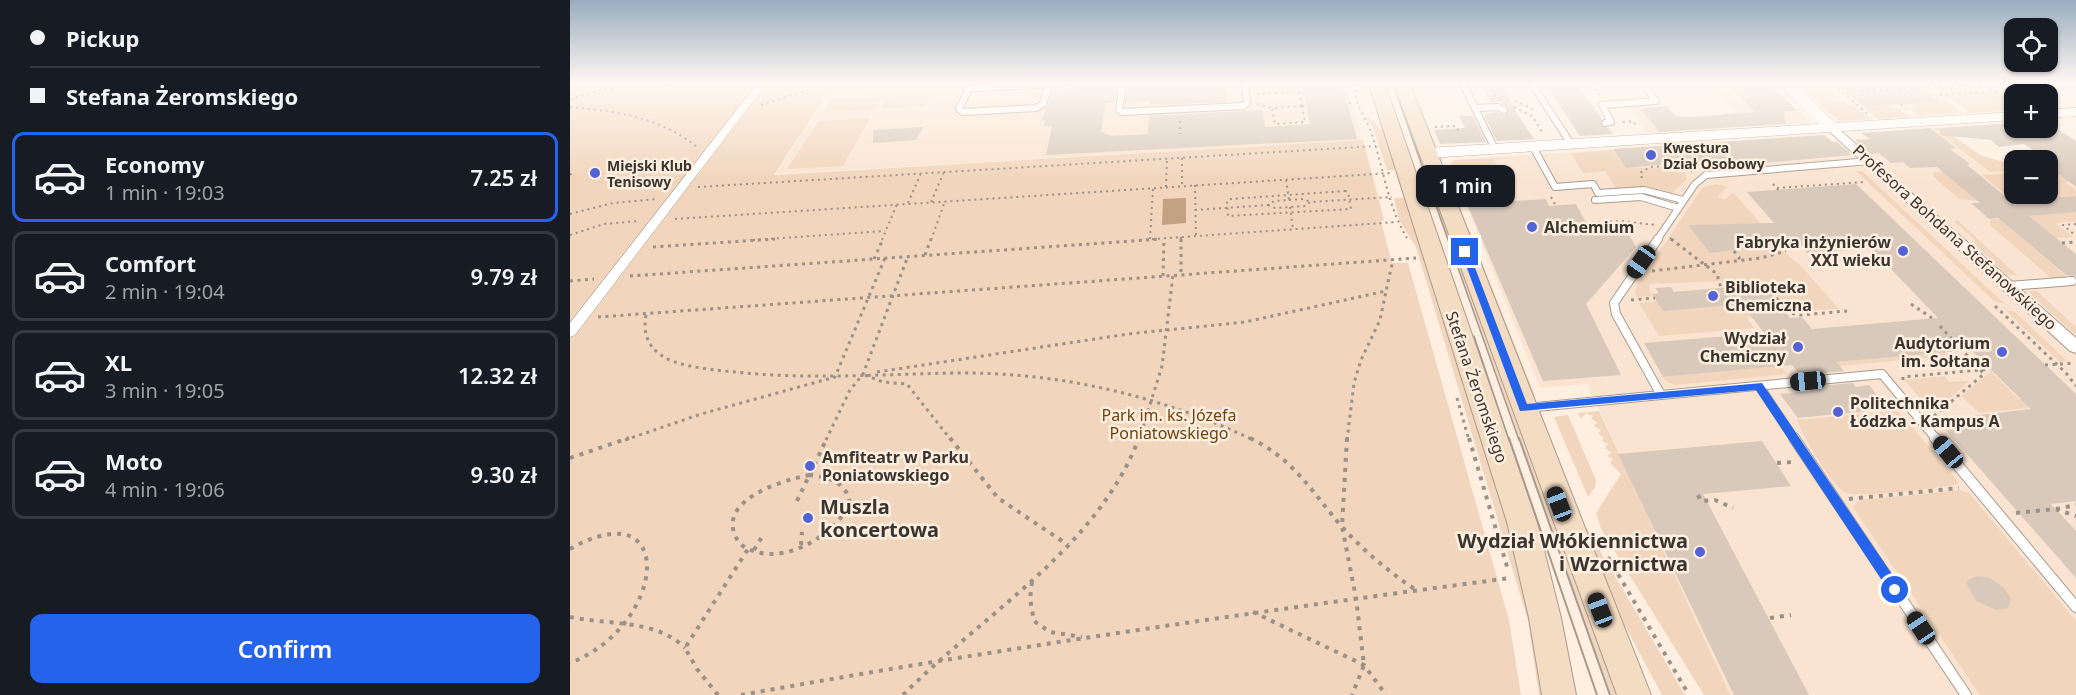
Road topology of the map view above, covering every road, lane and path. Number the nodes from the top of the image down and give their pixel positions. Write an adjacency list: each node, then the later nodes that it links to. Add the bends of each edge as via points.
1 (627, 116): 25 (path, via 654,121 683,134)
2 (737, 116): 25 (street)
3 (1274, 116): 4 (path, via 1275,124 1305,122)
4 (1304, 116)
5 (1363, 116): 22 (path)
6 (1388, 116): 178 (main road, Stefana Żeromskiego, via 1522,522)
7 (1414, 116): 24 (main road, Stefana Żeromskiego)
8 (1479, 116): 23 (lane)
9 (1532, 116): 20 (path)
10 (1553, 116): 21 (lane)
11 (1608, 116): 15 (lane, via 1611,122)
12 (1820, 116): 18 (street)
13 (1949, 116): 18 (street)
14 (1618, 122): 16 (path, via 1633,121)
15 (1605, 123)
16 (1638, 127)
17 (1430, 128): 19 (path, via 1456,126)
18 (1833, 128): 21 (street); 28 (street, Profesora Bohdana Stefanowskiego)
19 (1458, 130)
20 (1540, 143): 21 (street); 23 (street); 51 (lane, via 1555,187 1593,184 1599,193 1644,190)
21 (1571, 144)
22 (1376, 146): 26 (path); 32 (path)
23 (1495, 149): 24 (street)
24 (1428, 153): 132 (main road, Stefana Żeromskiego)
25 (706, 157): 40 (street)
26 (1182, 158): 27 (path); 37 (path)
27 (1167, 159): 30 (path); 39 (path)
28 (1870, 161): 51 (lane, via 1712,174 1695,184); 101 (street, Profesora Bohdana Stefanowskiego)
29 (1685, 165): 38 (path, via 1656,166 1640,173)
30 (944, 172): 31 (path); 53 (path)
31 (921, 173): 40 (path); 55 (path)
32 (1385, 173): 33 (path); 46 (path)
33 (1286, 180): 36 (path); 44 (path)
34 (1865, 182): 42 (path)
35 (1773, 184): 42 (path)
36 (1195, 185): 37 (path); 61 (path)
37 (1182, 186): 39 (path)
38 (1648, 186)
39 (1166, 187): 41 (path)
40 (682, 188): 47 (street)
41 (1153, 188): 52 (path); 78 (path)
42 (1777, 188): 43 (path)
43 (1781, 193)
44 (1288, 195): 48 (path); 49 (path, via 1345,191); 59 (path, via 1231,199)
45 (1400, 196): 46 (path)
46 (1390, 197): 49 (path); 67 (path)
47 (674, 198): 63 (path, via 613,203); 65 (street)
48 (1289, 200): 54 (path); 57 (path)
49 (1351, 200): 54 (path); 62 (path, via 1351,208)
50 (1594, 200): 60 (lane, via 1641,197)
51 (1683, 200): 60 (lane)
52 (945, 201): 53 (path); 86 (path)
53 (932, 202): 55 (path)
54 (1310, 202): 58 (path)
55 (908, 203): 56 (path)
56 (897, 204): 65 (path); 71 (path)
57 (1268, 205): 58 (path); 59 (path)
58 (1290, 207): 62 (path)
59 (1227, 208): 61 (path); 62 (path, via 1227,216 1231,217)
60 (1678, 208): 72 (lane)
61 (1195, 210): 74 (path)
62 (1290, 213): 70 (path)
63 (570, 214)
64 (1618, 217): 66 (path)
65 (657, 220): 73 (path, via 603,224); 82 (street)
66 (1621, 221): 68 (path); 72 (path, via 1647,223)
67 (1397, 222): 70 (path); 79 (path)
68 (1586, 223)
69 (2076, 224): 75 (path, via 2063,225)
70 (1293, 230): 74 (path)
71 (885, 231): 82 (path); 90 (path)
72 (1662, 231): 93 (path); 95 (lane)
73 (570, 235)
74 (1196, 236): 76 (path)
75 (2076, 236)
76 (1181, 237): 77 (path); 97 (path)
77 (1164, 238): 78 (path); 98 (path)
78 (1150, 239): 86 (path)
79 (1410, 242)
80 (2076, 242): 81 (path)
81 (2062, 243)
82 (636, 248): 99 (street)
83 (1413, 249): 89 (path)
84 (1734, 251): 92 (path)
85 (1786, 251): 92 (path)
86 (925, 255): 87 (path)
87 (909, 256): 88 (path); 105 (path)
88 (885, 258): 90 (path); 106 (path)
89 (1416, 258): 91 (path); 94 (path)
90 (874, 259): 99 (path)
91 (1394, 259): 97 (path); 104 (path)
92 (1740, 259): 93 (path)
93 (1703, 265): 95 (path); 103 (path, via 1717,274)
94 (1419, 270)
95 (1633, 273): 108 (lane)
96 (1173, 275): 97 (path); 98 (path); 116 (path)
97 (1181, 275)
98 (1163, 276): 105 (path)
99 (613, 278): 113 (street)
100 (2072, 281): 101 (lane)
101 (2009, 286): 118 (street, Profesora Bohdana Stefanowskiego)
102 (1766, 287): 111 (path, via 1790,313)
103 (1721, 288)
104 (1386, 291): 116 (path, via 1272,317); 149 (path, via 1380,320 1354,382)
105 (894, 297): 106 (path); 124 (path)
106 (869, 298): 112 (path); 125 (path)
107 (1655, 298): 108 (path)
108 (1614, 301): 130 (lane, via 1616,314)
109 (1911, 304): 114 (path)
110 (1995, 306): 120 (path)
111 (1846, 311)
112 (646, 315): 113 (path); 125 (path, via 643,330 650,346 684,365 734,372)
113 (582, 318): 117 (street)
114 (1932, 318)
115 (1940, 326): 122 (path)
116 (1170, 330): 124 (path); 131 (path)
117 (570, 332)
118 (2076, 347)
119 (2073, 363): 120 (path)
120 (2057, 364): 121 (path); 128 (path)
121 (2045, 365)
122 (1980, 369): 123 (path); 126 (path, via 1903,377); 134 (path, via 1984,374)
123 (1990, 369)
124 (863, 374): 125 (path); 131 (path, via 991,374); 139 (path, via 850,390); 152 (path, via 883,382 907,384 998,498)
125 (835, 377): 136 (path, via 701,414)
126 (1904, 383)
127 (1759, 386): 130 (lane); 140 (lane, via 1882,374); 142 (lane)
128 (2076, 386)
129 (1456, 392): 157 (path)
130 (1661, 395): 132 (lane)
131 (1155, 400): 149 (path, via 1270,447 1296,469); 152 (path, via 1139,442 1112,492)
132 (1524, 408): 179 (main road, Stefana Żeromskiego)
133 (1926, 409): 134 (path)
134 (1933, 417): 135 (path)
135 (1940, 425)
136 (570, 458)
137 (1790, 462): 138 (path)
138 (1777, 463)
139 (809, 475): 143 (path); 153 (path, via 832,478 846,491 850,504 842,519 827,532); 155 (path, via 768,486 739,509 733,518 733,529 742,546)
140 (1976, 486): 142 (path); 162 (lane)
141 (1698, 495): 145 (path, via 1701,501 1715,500)
142 (1836, 500): 181 (lane)
143 (796, 501)
144 (2076, 505): 146 (path)
145 (1733, 508)
146 (2056, 509): 147 (path); 148 (path, via 2011,513)
147 (2075, 516)
148 (2018, 522)
149 (1342, 526): 160 (path, via 1377,561); 161 (path)
150 (802, 532): 153 (path)
151 (764, 535): 155 (path)
152 (1068, 545): 158 (path)
153 (800, 547): 155 (path, via 780,552)
154 (570, 549): 167 (path, via 586,539 609,533 628,535 642,545 648,563 647,581)
155 (751, 549): 169 (path)
156 (1604, 552): 180 (path)
157 (1510, 578): 159 (path); 160 (path)
158 (1032, 580): 168 (path, via 1034,621 1050,632); 170 (path)
159 (1513, 588)
160 (1416, 590): 161 (path)
161 (1356, 598): 163 (path); 172 (path)
162 (2076, 607)
163 (1253, 612): 168 (path); 172 (path)
164 (1791, 615): 166 (path)
165 (570, 616): 167 (path)
166 (1770, 618)
167 (624, 625): 169 (path, via 680,639); 171 (path, via 601,648)
168 (1087, 638): 170 (path)
169 (686, 648): 173 (path)
170 (936, 660): 174 (path); 175 (path)
171 (570, 663)
172 (1364, 665): 176 (path); 177 (path)
173 (718, 695)
174 (741, 695)
175 (903, 695)
176 (1353, 695)
177 (1386, 695)
178 (1559, 695)
179 (1634, 695)
180 (1689, 695)
181 (1966, 695)

